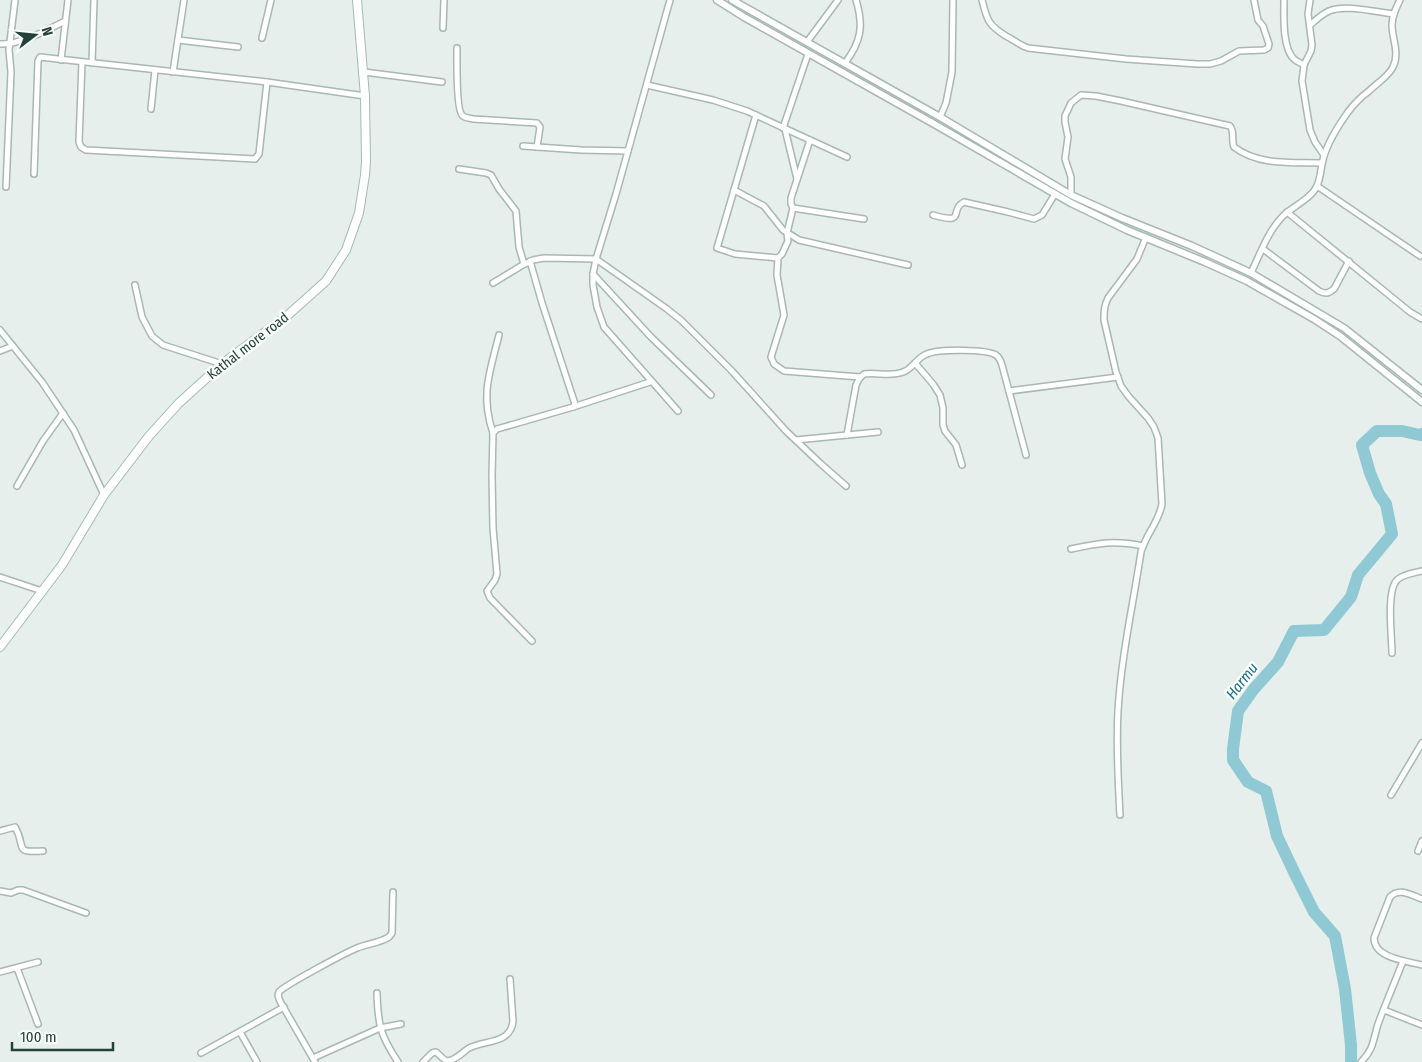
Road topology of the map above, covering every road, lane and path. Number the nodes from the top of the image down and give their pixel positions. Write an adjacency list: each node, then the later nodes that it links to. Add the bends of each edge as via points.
1 (16, 0): 26 (street)
2 (68, 0): 20 (street)
3 (94, 0): 33 (street)
4 (184, 0): 24 (street)
5 (271, 0): 23 (street)
6 (357, 0): 38 (main road, Kathal more road)
7 (444, 0): 22 (street)
8 (670, 0): 41 (street)
9 (717, 0): 30 (street)
10 (732, 0): 25 (street)
11 (838, 0): 25 (street)
12 (856, 0): 34 (street, via 860,38)
13 (953, 0): 45 (street, via 952,72)
14 (982, 0): 15 (street, via 993,27 1028,48 1197,64 1221,61 1239,51 1268,48)
15 (1254, 0)
16 (1284, 0): 35 (street, via 1289,52 1295,61)
17 (1310, 0): 21 (street)
18 (1400, 0): 19 (street)
19 (1394, 14): 21 (street, via 1330,10); 51 (street, via 1394,66 1348,111)
20 (65, 21): 26 (street); 31 (street)
21 (1310, 25): 35 (street, via 1312,45)
22 (443, 28)
23 (262, 38)
24 (178, 40): 28 (street); 37 (street)
25 (807, 42): 34 (street)
26 (9, 43): 27 (street); 58 (street, via 11,72)
27 (0, 44)
28 (238, 46)
29 (457, 48): 49 (street, via 461,114 473,119 537,122 540,127)
30 (808, 54): 46 (street); 60 (street)
31 (61, 60): 32 (street); 55 (street, via 40,57 38,61)
32 (82, 62): 33 (street); 39 (street, via 79,142 86,150 255,159)
33 (92, 63): 36 (street)
34 (845, 63): 45 (street)
35 (1304, 65): 51 (street, via 1302,81 1307,114 1313,136)
36 (154, 70): 37 (street); 43 (street)
37 (173, 72): 39 (street)
38 (364, 72): 40 (street); 42 (main road, Kathal more road)
39 (267, 82): 42 (street)
40 (442, 82)
41 (647, 85): 44 (street, via 714,100); 50 (street)
42 (365, 96): 85 (main road, Kathal more road, via 365,176 359,213 346,250 326,281 294,310)
43 (150, 109)
44 (756, 115): 46 (street); 59 (street)
45 (940, 117): 61 (street)
46 (784, 128): 47 (street); 56 (street)
47 (810, 140): 52 (street); 56 (street)
48 (523, 146): 49 (street)
49 (537, 147): 50 (street)
50 (628, 151): 71 (street)
51 (1324, 155): 53 (street)
52 (847, 157)
53 (1322, 162): 57 (street); 61 (street, via 1268,161 1234,147 1232,128 1227,124 1081,95 1071,103 1065,116 1068,137 1065,159 1071,177)
54 (459, 169): 73 (street, via 491,175 516,211 519,247)
55 (34, 174)
56 (797, 179): 62 (street, via 791,198)
57 (1317, 186): 63 (street); 69 (street)
58 (6, 187)
59 (734, 190): 66 (street, via 764,206); 70 (street, via 717,248 735,254)
60 (1054, 194): 64 (street, via 1042,215 1034,219 964,202 958,206 954,218); 67 (street)
61 (1071, 195): 75 (street)
62 (793, 208): 65 (street); 66 (street)
63 (1287, 212): 68 (street); 72 (street)
64 (933, 215)
65 (864, 219)
66 (787, 233): 70 (street, via 788,241); 74 (street, via 806,242)
67 (1146, 237): 87 (street, via 1137,260 1105,305 1104,320); 92 (street, via 1247,281 1314,319)
68 (1263, 248): 72 (street, via 1326,293 1334,289); 75 (street)
69 (1420, 256)
70 (778, 258): 86 (street, via 777,275 784,315 771,357 774,364 784,371)
71 (596, 259): 73 (street, via 544,258); 76 (street); 99 (street, via 682,321)
72 (1349, 261): 79 (street)
73 (527, 263): 77 (street); 93 (street, via 575,404)
74 (908, 265)
75 (1251, 273): 89 (street, via 1344,328)
76 (593, 274): 88 (street, via 595,299 604,327); 91 (street)
77 (493, 283)
78 (134, 285): 85 (street, via 142,317 152,336 163,345)
79 (1422, 319)
80 (0, 330): 82 (street)
81 (499, 335): 96 (street, via 486,389 487,412)
82 (13, 346): 83 (street); 95 (street)
83 (0, 351)
84 (915, 363): 86 (street, via 896,374 867,373); 90 (street, via 928,354 946,350 992,354 1000,359); 101 (street, via 940,395 943,425 956,445)
85 (222, 364): 104 (main road, Kathal more road, via 148,436)
86 (860, 377): 98 (street)
87 (1118, 377): 90 (street); 105 (street, via 1128,397 1154,427 1158,438 1162,504)
88 (650, 382): 93 (street); 94 (street)
89 (1422, 390)
90 (1009, 392): 100 (street)
91 (711, 395)
92 (1422, 402)
93 (573, 407): 96 (street)
94 (678, 412)
95 (63, 413): 102 (street); 104 (street)
96 (493, 432): 110 (street, via 493,528 497,574 487,593)
97 (878, 432): 98 (street)
98 (847, 435): 99 (street)
99 (796, 440): 103 (street)
100 (1026, 456)
101 (962, 466)
102 (17, 486)
103 (846, 486)
104 (104, 495): 109 (main road, Kathal more road, via 62,565)
105 (1142, 546): 106 (street, via 1118,542); 115 (street, via 1118,711)
106 (1071, 549)
107 (1422, 571): 112 (street, via 1404,576 1393,584 1390,604)
108 (0, 577): 109 (street)
109 (42, 591): 111 (main road, Kathal more road)
110 (532, 641)
111 (0, 647)
112 (1392, 653)
113 (1422, 743): 114 (street)
114 (1391, 795)
115 (1120, 815)
116 (0, 831): 118 (street, via 15,827 24,851)
117 (1422, 841): 119 (street)
118 (43, 851)
119 (1418, 851)
120 (0, 891): 123 (street, via 23,890)
121 (393, 892): 131 (street, via 392,933 389,937 354,949 280,990 279,998)
122 (1422, 900): 124 (street, via 1402,892 1393,894 1374,938 1376,948 1381,952)
123 (86, 913)
124 (1403, 961): 126 (street); 132 (street)
125 (38, 962): 127 (street)
126 (1422, 966)
127 (17, 968): 128 (street); 133 (street)
128 (0, 972)
129 (510, 979): 142 (street, via 513,1021 509,1033 468,1049 450,1060 436,1052)
130 (378, 993): 136 (street)
131 (284, 1007): 137 (street); 139 (street)
132 (1384, 1010): 135 (street); 143 (street, via 1373,1047)
133 (38, 1024)
134 (402, 1024): 136 (street)
135 (1422, 1025)
136 (380, 1028): 139 (street); 141 (street)
137 (240, 1032): 138 (street); 140 (street)
138 (201, 1053)
139 (314, 1060)
140 (258, 1062)
141 (398, 1062)
142 (423, 1062)
143 (1361, 1062)

